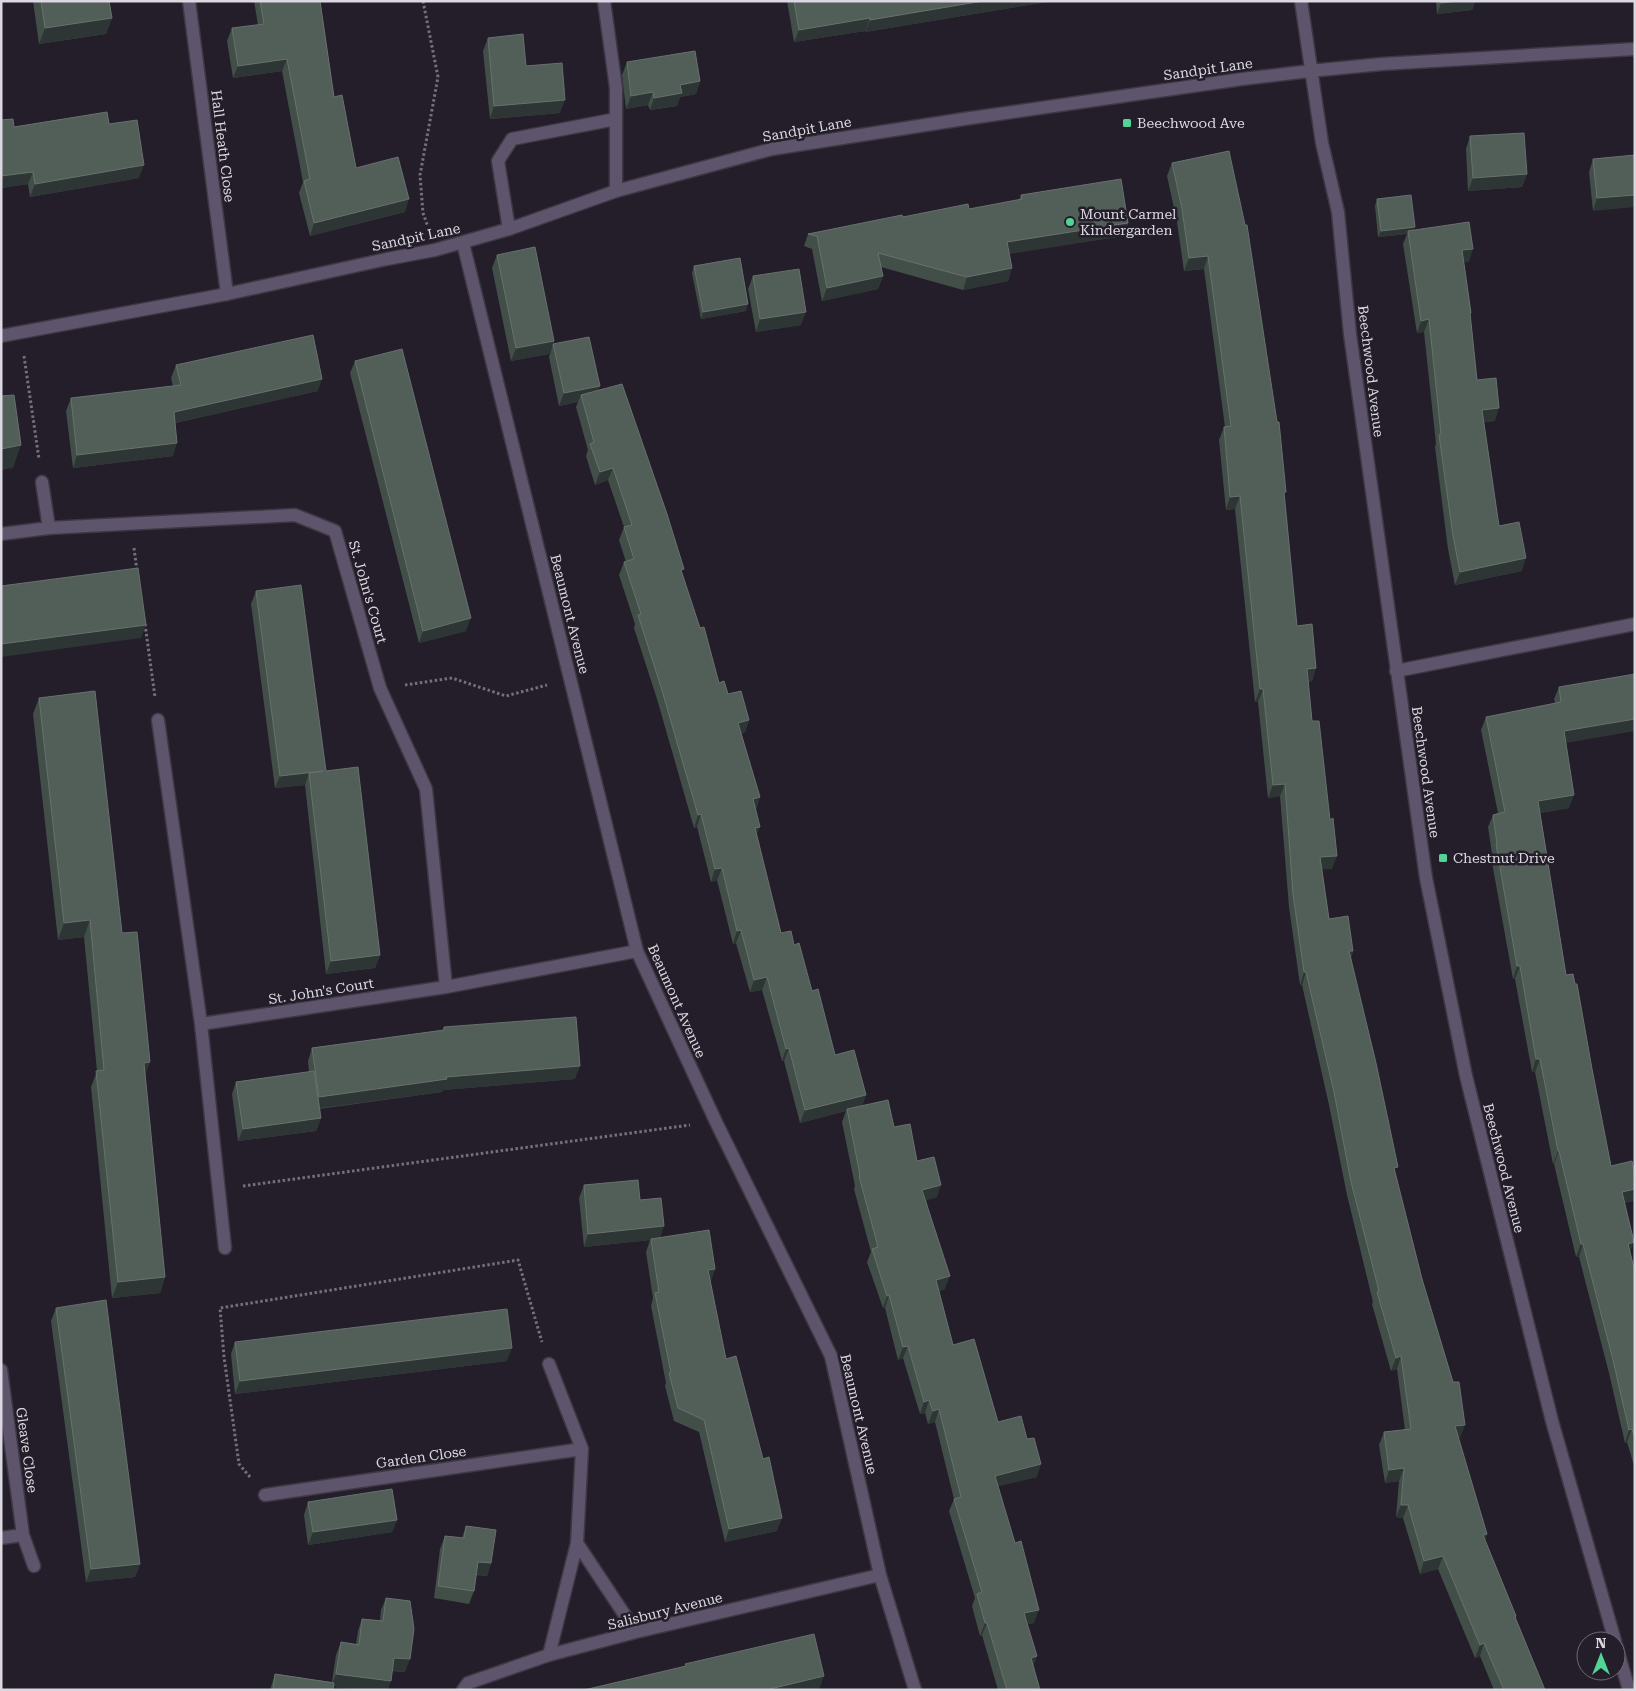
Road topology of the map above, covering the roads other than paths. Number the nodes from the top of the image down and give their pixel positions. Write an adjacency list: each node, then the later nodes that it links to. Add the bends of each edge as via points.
1 (190, 1): 10 (street, Hall Heath Close)
2 (604, 1): 6 (street, via 616,88)
3 (1301, 1): 5 (street, Beechwood Avenue)
4 (1635, 49): 5 (street, Sandpit Lane)
5 (1310, 71): 7 (street, Sandpit Lane, via 980,116 772,150); 16 (street, Beechwood Avenue, via 1338,212 1350,334)
6 (616, 119): 7 (street); 8 (street, via 512,139 498,161)
7 (616, 191): 8 (street, Sandpit Lane)
8 (509, 229): 9 (street, Sandpit Lane)
9 (463, 243): 10 (street, Sandpit Lane); 18 (street, Beaumont Avenue)
10 (227, 294): 11 (street, Sandpit Lane)
11 (1, 336)
12 (42, 482): 13 (street)
13 (49, 528): 14 (street, St. John's Court); 19 (street, St. John's Court, via 295,515 335,530 380,688 426,789)
14 (1, 534)
15 (1635, 624): 16 (street)
16 (1396, 671): 31 (street, Beechwood Avenue, via 1426,878 1466,1076 1552,1421)
17 (158, 720): 20 (street)
18 (637, 951): 19 (street, St. John's Court); 30 (street, Beaumont Avenue, via 716,1122 831,1356)
19 (446, 987): 20 (street, St. John's Court)
20 (201, 1024): 21 (street)
21 (224, 1248)
22 (549, 1364): 24 (street)
23 (1, 1370): 26 (street, Gleave Close)
24 (582, 1449): 25 (street, Garden Close); 28 (street)
25 (265, 1495)
26 (23, 1535): 27 (street); 29 (street, Gleave Close)
27 (1, 1538)
28 (577, 1544): 32 (street); 33 (street)
29 (34, 1566)
30 (880, 1575): 32 (street, Salisbury Avenue); 35 (street, Beaumont Avenue)
31 (1612, 1631)
32 (636, 1632): 33 (street, Salisbury Avenue)
33 (550, 1655): 34 (street, Salisbury Avenue, via 468,1682)
34 (463, 1690)
35 (915, 1690)

